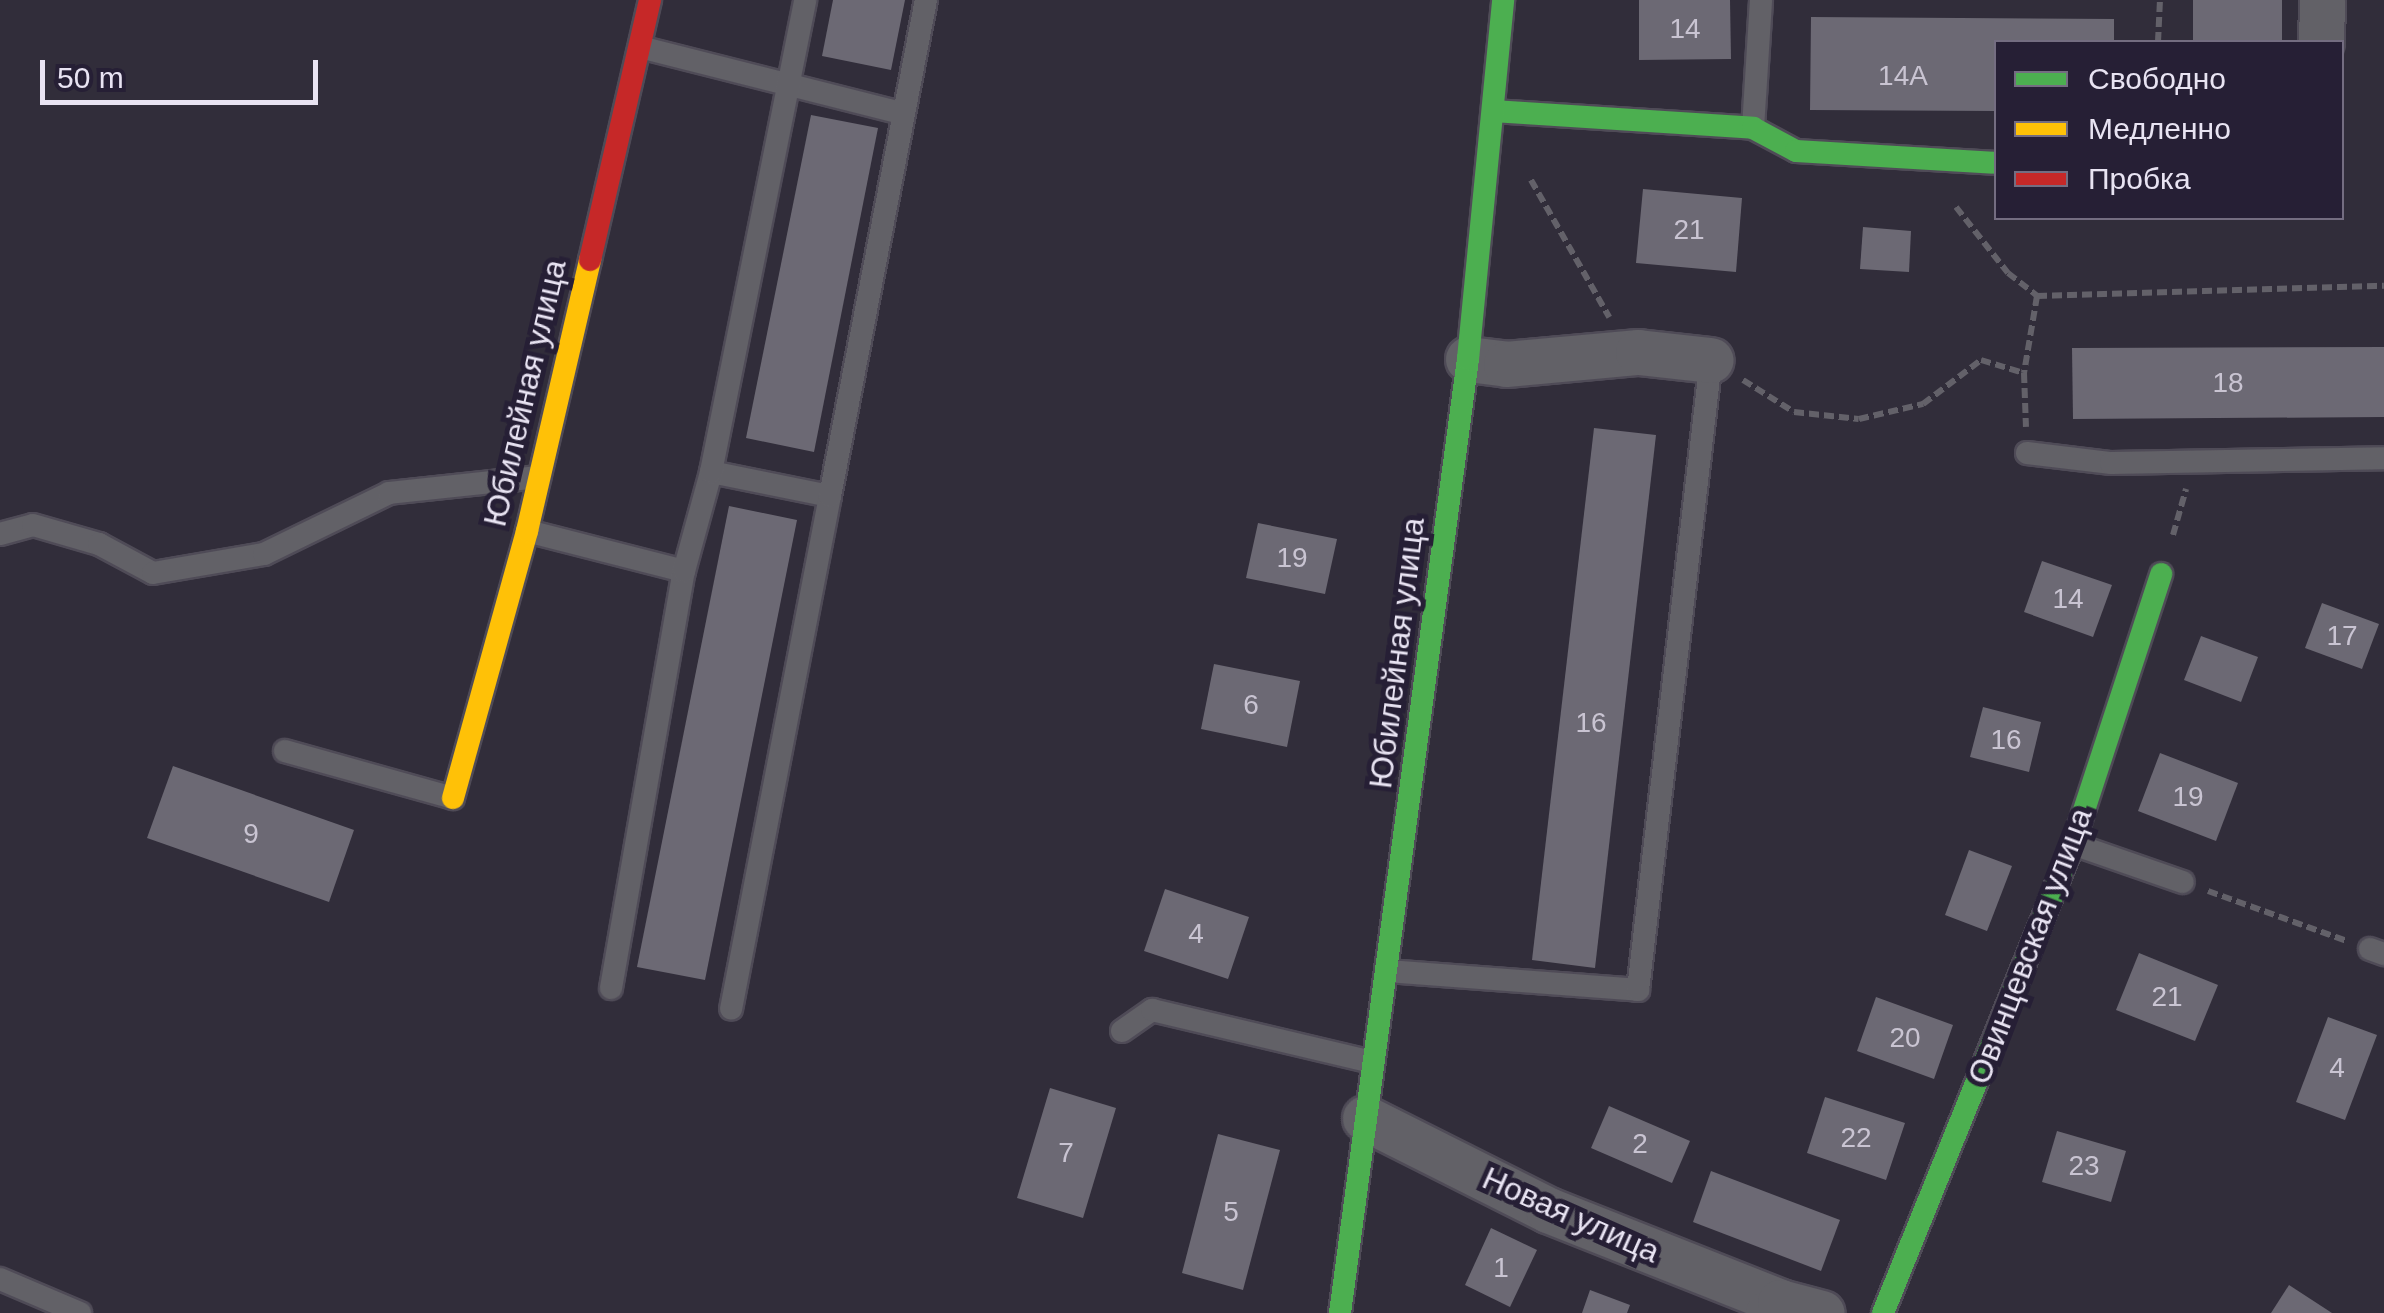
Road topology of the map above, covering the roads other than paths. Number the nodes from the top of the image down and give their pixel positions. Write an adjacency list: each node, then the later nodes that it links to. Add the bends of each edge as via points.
1 (650, 0): 8 (street, Юбилейная улица)
2 (805, 0): 9 (lane)
3 (926, 0): 11 (lane)
4 (1503, 0): 10 (street, Юбилейная улица)
5 (1762, 0): 12 (lane)
6 (2322, 0): 7 (street)
7 (2320, 40)
8 (640, 48): 9 (lane); 19 (street, Юбилейная улица)
9 (787, 85): 11 (lane); 18 (lane)
10 (1493, 111): 12 (street); 14 (street, Юбилейная улица)
11 (900, 113): 20 (lane)
12 (1753, 128): 13 (street, via 1796,151)
13 (1994, 162)
14 (1468, 359): 15 (street, via 1506,364 1638,352); 29 (street, Юбилейная улица)
15 (1711, 360): 29 (lane, via 1638,990)
16 (2027, 453): 17 (lane, via 2111,463)
17 (2384, 458)
18 (711, 472): 20 (lane); 23 (lane)
19 (539, 478): 21 (street, Юбилейная улица); 22 (lane, via 389,493 264,554 152,574 100,544 32,525)
20 (830, 496): 31 (lane)
21 (526, 530): 23 (lane); 26 (street, Юбилейная улица)
22 (0, 534)
23 (684, 570): 30 (lane)
24 (2161, 574): 27 (street, Овинцевская улица)
25 (285, 751): 26 (lane)
26 (452, 798)
27 (2073, 844): 28 (lane); 39 (street, Овинцевская улица)
28 (2184, 882)
29 (1388, 971): 33 (street, Юбилейная улица)
30 (611, 988)
31 (731, 1009)
32 (1122, 1031): 33 (lane, via 1152,1010)
33 (1372, 1062): 34 (street, Юбилейная улица)
34 (1365, 1118): 36 (street, Новая улица, via 1548,1210); 38 (street, Юбилейная улица)
35 (0, 1279): 37 (lane)
36 (1790, 1309)
37 (80, 1313)
38 (1340, 1313)
39 (1884, 1313)

